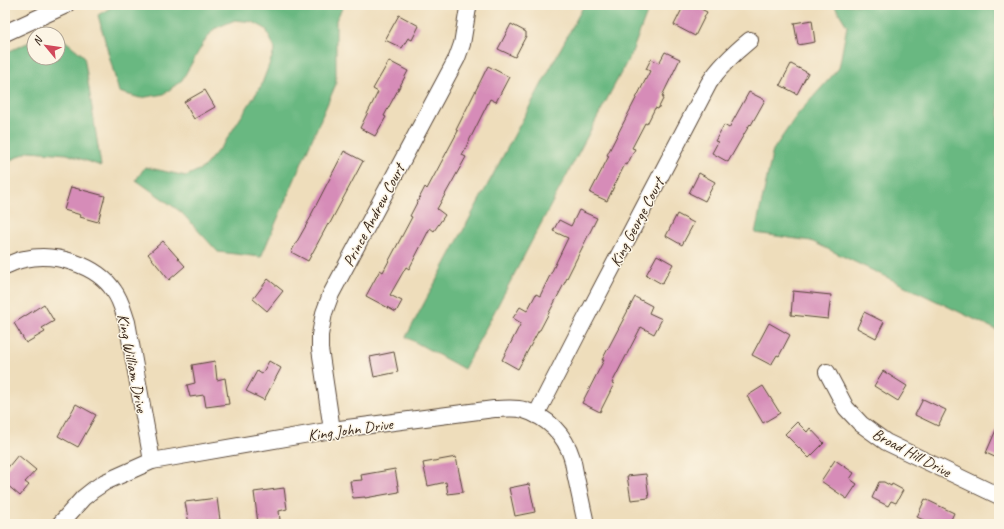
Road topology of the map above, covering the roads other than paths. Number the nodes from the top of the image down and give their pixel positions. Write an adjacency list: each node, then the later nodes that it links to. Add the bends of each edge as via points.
1 (66, 5): 3 (street)
2 (468, 8): 8 (street, Prince Andrew Court, via 462,44 456,58 330,294 324,313 320,349)
3 (5, 33)
4 (750, 40): 7 (street, King George Court, via 722,65 709,83)
5 (5, 266): 9 (street, King William Drive, via 36,257 58,258 94,272 114,290 127,322)
6 (827, 372): 10 (street, Broad Hill Drive, via 846,408 867,429 886,442)
7 (536, 415): 8 (street, King John Drive, via 512,408 494,409); 12 (street, King John Drive, via 557,430 565,440 572,458)
8 (332, 430): 9 (street, King John Drive)
9 (152, 461): 11 (street, King John Drive, via 93,490)
10 (999, 496)
11 (60, 524)
12 (586, 524)

